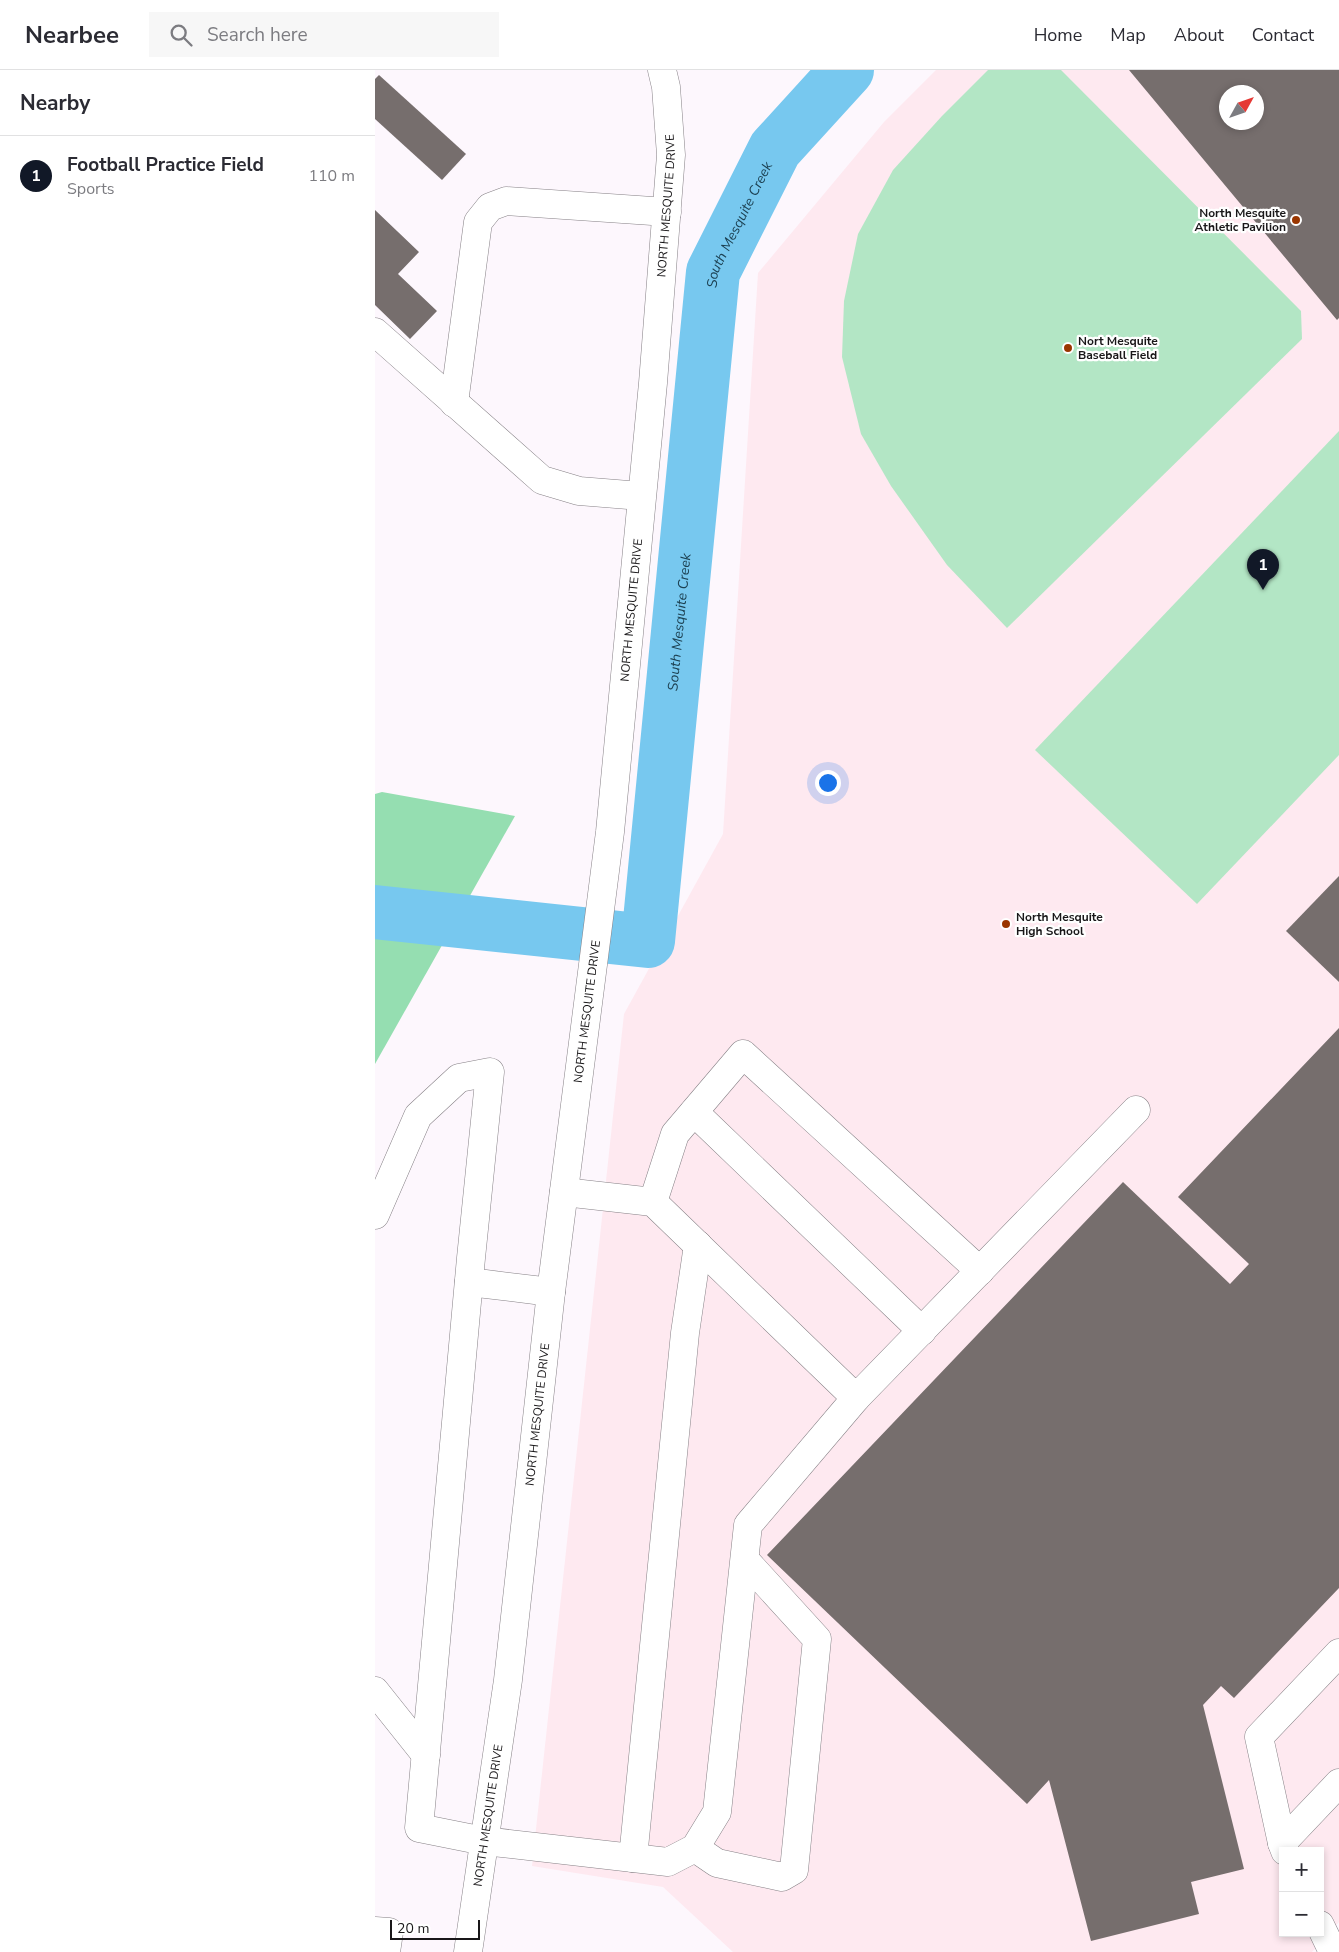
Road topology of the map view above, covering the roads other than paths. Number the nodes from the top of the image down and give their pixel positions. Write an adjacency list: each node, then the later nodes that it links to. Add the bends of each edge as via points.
1 (662, 70): 2 (street, NORTH MESQUITE DRIVE, via 671,155)
2 (667, 212): 4 (street, via 507,201 490,207 478,222); 5 (street, NORTH MESQUITE DRIVE)
3 (375, 332): 4 (street)
4 (455, 403): 5 (street, via 542,480 579,491)
5 (641, 496): 8 (street, NORTH MESQUITE DRIVE, via 610,832)
6 (1136, 1110): 12 (street)
7 (694, 1112): 9 (street, via 675,1134); 12 (street, via 743,1054); 15 (street)
8 (564, 1192): 9 (street); 14 (street, NORTH MESQUITE DRIVE)
9 (653, 1202): 11 (street)
10 (375, 1215): 13 (street, via 418,1116 459,1078 490,1072)
11 (697, 1245): 16 (street); 25 (street, via 685,1333)
12 (980, 1272): 15 (street)
13 (469, 1282): 14 (street); 20 (street)
14 (551, 1292): 22 (street, NORTH MESQUITE DRIVE, via 508,1680)
15 (922, 1331): 16 (street)
16 (855, 1398): 17 (street, via 749,1525)
17 (745, 1560): 24 (street, via 717,1812); 24 (street, via 817,1639 794,1870 782,1877 717,1863)
18 (1339, 1653): 23 (street, via 1259,1737)
19 (375, 1691): 20 (street)
20 (426, 1754): 22 (street, via 419,1828)
21 (1339, 1783): 23 (street)
22 (484, 1841): 25 (street); 29 (street, NORTH MESQUITE DRIVE)
23 (1284, 1847)
24 (695, 1848): 25 (street, via 668,1862)
25 (633, 1858)
26 (375, 1931): 28 (street, via 389,1932)
27 (1324, 1933): 30 (street)
28 (386, 1952)
29 (468, 1952)
30 (1333, 1952)

